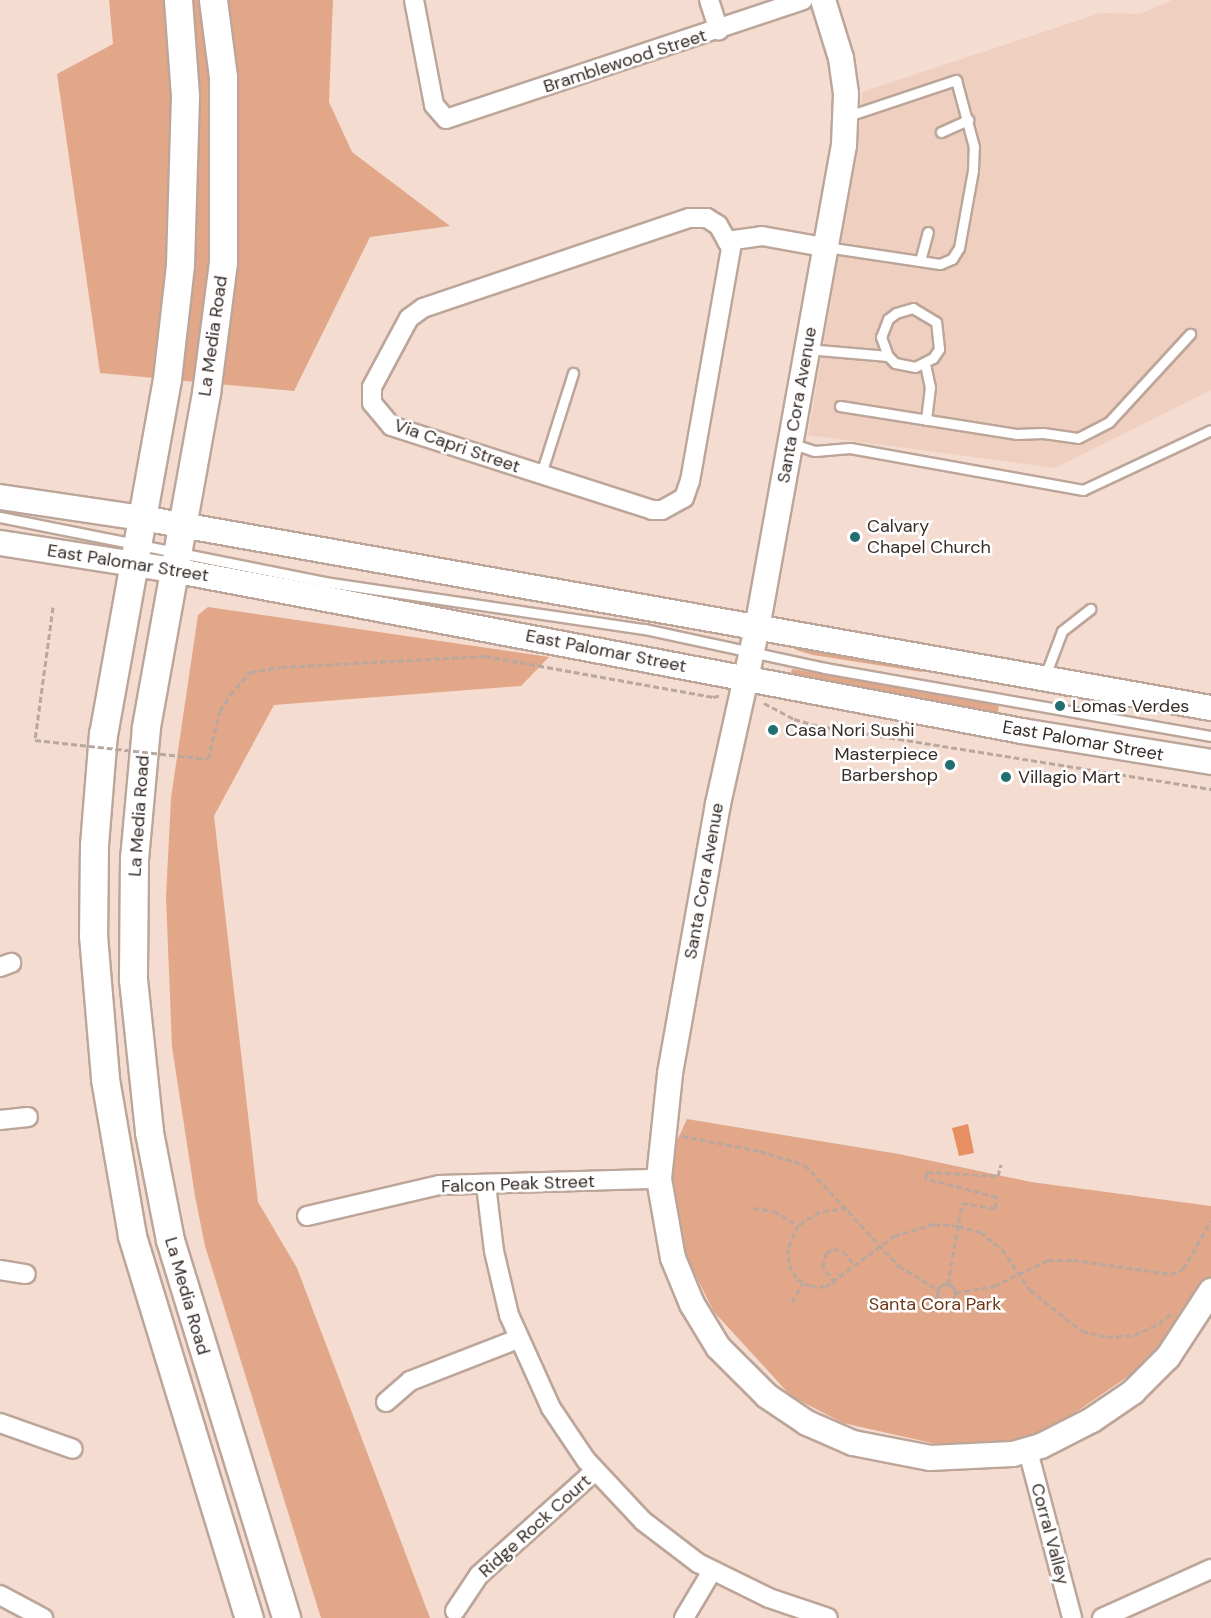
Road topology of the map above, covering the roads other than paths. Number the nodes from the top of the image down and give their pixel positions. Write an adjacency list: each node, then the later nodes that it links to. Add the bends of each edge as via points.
1 (178, 0): 28 (main road, La Media Road, via 185,106 180,265 167,379)
2 (213, 0): 27 (main road, La Media Road, via 223,77 223,262 218,325)
3 (414, 0): 7 (street, Bramblewood Street, via 434,105 446,119)
4 (709, 0): 7 (street)
5 (803, 0): 7 (street, Bramblewood Street)
6 (823, 0): 8 (main road, Santa Cora Avenue, via 841,58)
7 (719, 30)
8 (845, 117): 9 (lane, via 957,80); 13 (main road, Santa Cora Avenue, via 844,145)
9 (968, 120): 10 (lane); 14 (lane, via 974,147 973,170 959,248 952,259 940,264)
10 (941, 132)
11 (928, 232): 14 (lane)
12 (727, 241): 13 (street, via 762,236); 24 (street, Via Capri Street, via 731,248 684,498 652,510); 24 (street, Via Capri Street, via 718,225 707,218 689,218 423,308 409,318 372,387 372,403 381,417 391,426)
13 (824, 247): 14 (lane); 16 (main road, Santa Cora Avenue)
14 (920, 261)
15 (1190, 334): 21 (lane, via 1109,422 1078,438 1016,434)
16 (807, 349): 17 (lane); 23 (main road, Santa Cora Avenue)
17 (888, 356): 18 (lane, via 905,367); 18 (lane, via 881,337 884,327 896,313 913,308 930,315 940,331 939,349)
18 (925, 364): 21 (lane, via 930,387)
19 (573, 373): 24 (lane)
20 (840, 406): 21 (lane)
21 (926, 420)
22 (1211, 430): 23 (lane, via 1083,490 850,448 814,451)
23 (790, 443): 32 (main road, Santa Cora Avenue)
24 (541, 474)
25 (0, 497): 28 (main road, East Palomar Street)
26 (0, 517): 28 (lane)
27 (182, 525): 28 (main road, East Palomar Street); 30 (main road, La Media Road); 32 (main road, East Palomar Street)
28 (137, 542): 29 (main road, East Palomar Street); 30 (main road, East Palomar Street); 57 (main road, La Media Road, via 104,733 94,846 93,935 105,1079 135,1246)
29 (0, 543)
30 (175, 561): 32 (lane, via 645,629); 34 (main road, East Palomar Street); 58 (main road, La Media Road, via 146,727 138,799 133,979 138,1055 148,1132 170,1240)
31 (1090, 609): 33 (lane, via 1062,631)
32 (754, 640): 33 (main road, East Palomar Street); 34 (main road, Santa Cora Avenue); 36 (lane)
33 (1045, 676): 35 (main road, East Palomar Street)
34 (751, 689): 37 (main road, East Palomar Street); 40 (main road, Santa Cora Avenue, via 718,804 669,1074)
35 (1211, 708)
36 (1211, 736)
37 (1211, 762)
38 (28, 1117): 39 (street)
39 (0, 1120)
40 (659, 1179): 41 (street, Falcon Peak Street); 50 (main road, Santa Cora Avenue, via 673,1258 692,1304 718,1347 767,1396 830,1434 900,1455 955,1459)
41 (486, 1185): 42 (street, Falcon Peak Street, via 439,1185); 46 (street, via 496,1261)
42 (307, 1216)
43 (0, 1270): 44 (street)
44 (26, 1274)
45 (1211, 1291): 50 (main road, Santa Cora Avenue, via 1168,1357 1133,1392 1092,1420)
46 (518, 1339): 47 (street, via 410,1381); 51 (street, via 551,1408)
47 (386, 1402)
48 (0, 1423): 49 (street)
49 (73, 1449)
50 (1028, 1451): 61 (street, Corral Valley)
51 (595, 1471): 53 (street, via 643,1521); 55 (street, Ridge Rock Court, via 479,1575)
52 (1211, 1569): 62 (street)
53 (712, 1571): 59 (street); 60 (street, via 768,1598)
54 (0, 1595): 56 (street)
55 (455, 1611)
56 (43, 1618)
57 (249, 1618)
58 (286, 1618)
59 (684, 1618)
60 (828, 1618)
61 (1072, 1618)
62 (1102, 1618)

